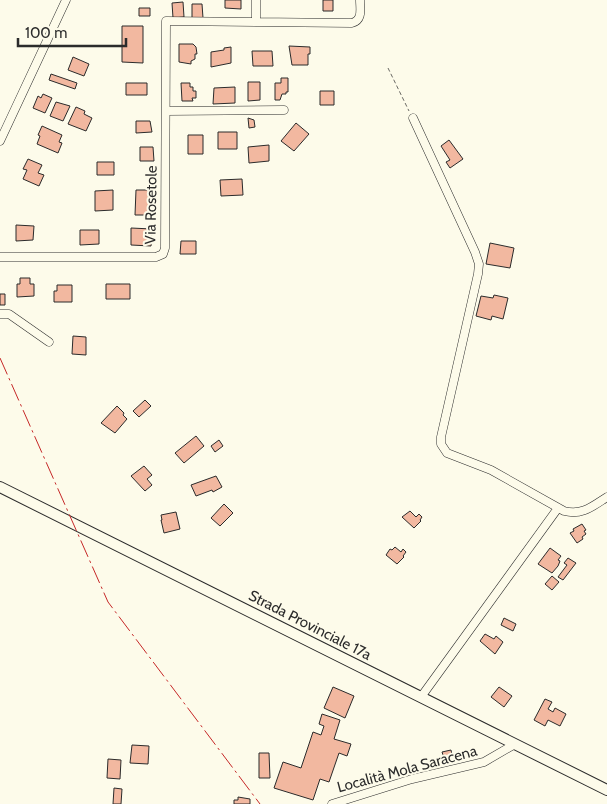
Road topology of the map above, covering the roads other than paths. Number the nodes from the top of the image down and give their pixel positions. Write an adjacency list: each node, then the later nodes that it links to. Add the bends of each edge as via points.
1 (66, 0): 8 (street)
2 (256, 0): 4 (street)
3 (360, 0): 4 (street, via 360,18 354,22)
4 (256, 22): 6 (street, Via Rosetole, via 166,21)
5 (284, 110): 6 (street)
6 (166, 111): 9 (street, Via Rosetole, via 163,254 156,257)
7 (412, 118): 14 (street, via 479,264 441,444 447,453 491,470)
8 (0, 141)
9 (0, 257)
10 (0, 314): 11 (street, via 9,314)
11 (49, 342)
12 (0, 487): 15 (main road, Strada Provinciale 17a)
13 (607, 497): 14 (street, via 582,512)
14 (558, 508): 15 (street)
15 (421, 697): 16 (main road, Strada Provinciale 17a)
16 (515, 744): 17 (main road, Strada Provinciale 17a); 18 (street, Località Mola Saracena, via 484,762 412,779)
17 (607, 790)
18 (332, 804)

